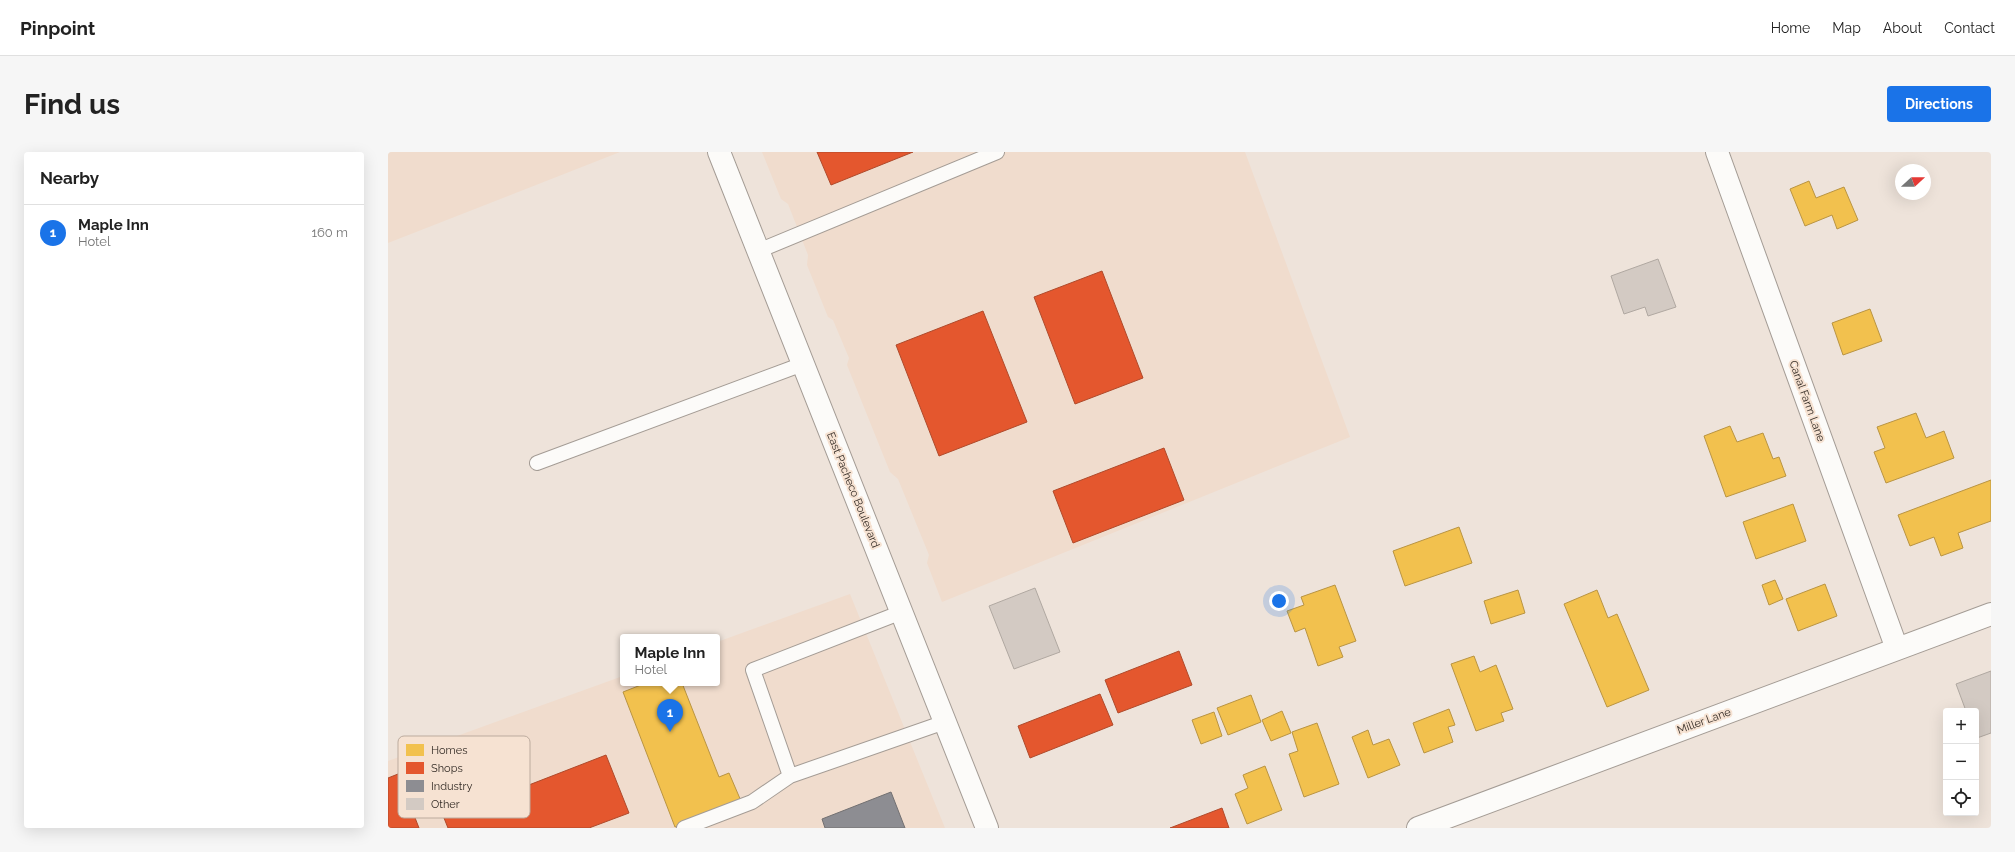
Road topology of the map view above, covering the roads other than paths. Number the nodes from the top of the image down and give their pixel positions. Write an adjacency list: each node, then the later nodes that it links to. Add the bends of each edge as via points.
1 (719, 152): 4 (main road, East Pacheco Boulevard)
2 (997, 152): 4 (lane)
3 (1717, 152): 9 (main road, Canal Farm Lane)
4 (758, 250): 5 (main road, East Pacheco Boulevard)
5 (803, 364): 6 (lane); 7 (main road, East Pacheco Boulevard)
6 (538, 463)
7 (902, 612): 10 (main road, East Pacheco Boulevard); 11 (lane, via 753,670)
8 (1991, 614): 9 (main road, Miller Lane)
9 (1897, 649): 14 (main road, Miller Lane)
10 (945, 722): 11 (lane); 13 (main road, East Pacheco Boulevard)
11 (790, 776): 12 (lane, via 752,802)
12 (684, 828)
13 (987, 828)
14 (1418, 828)

